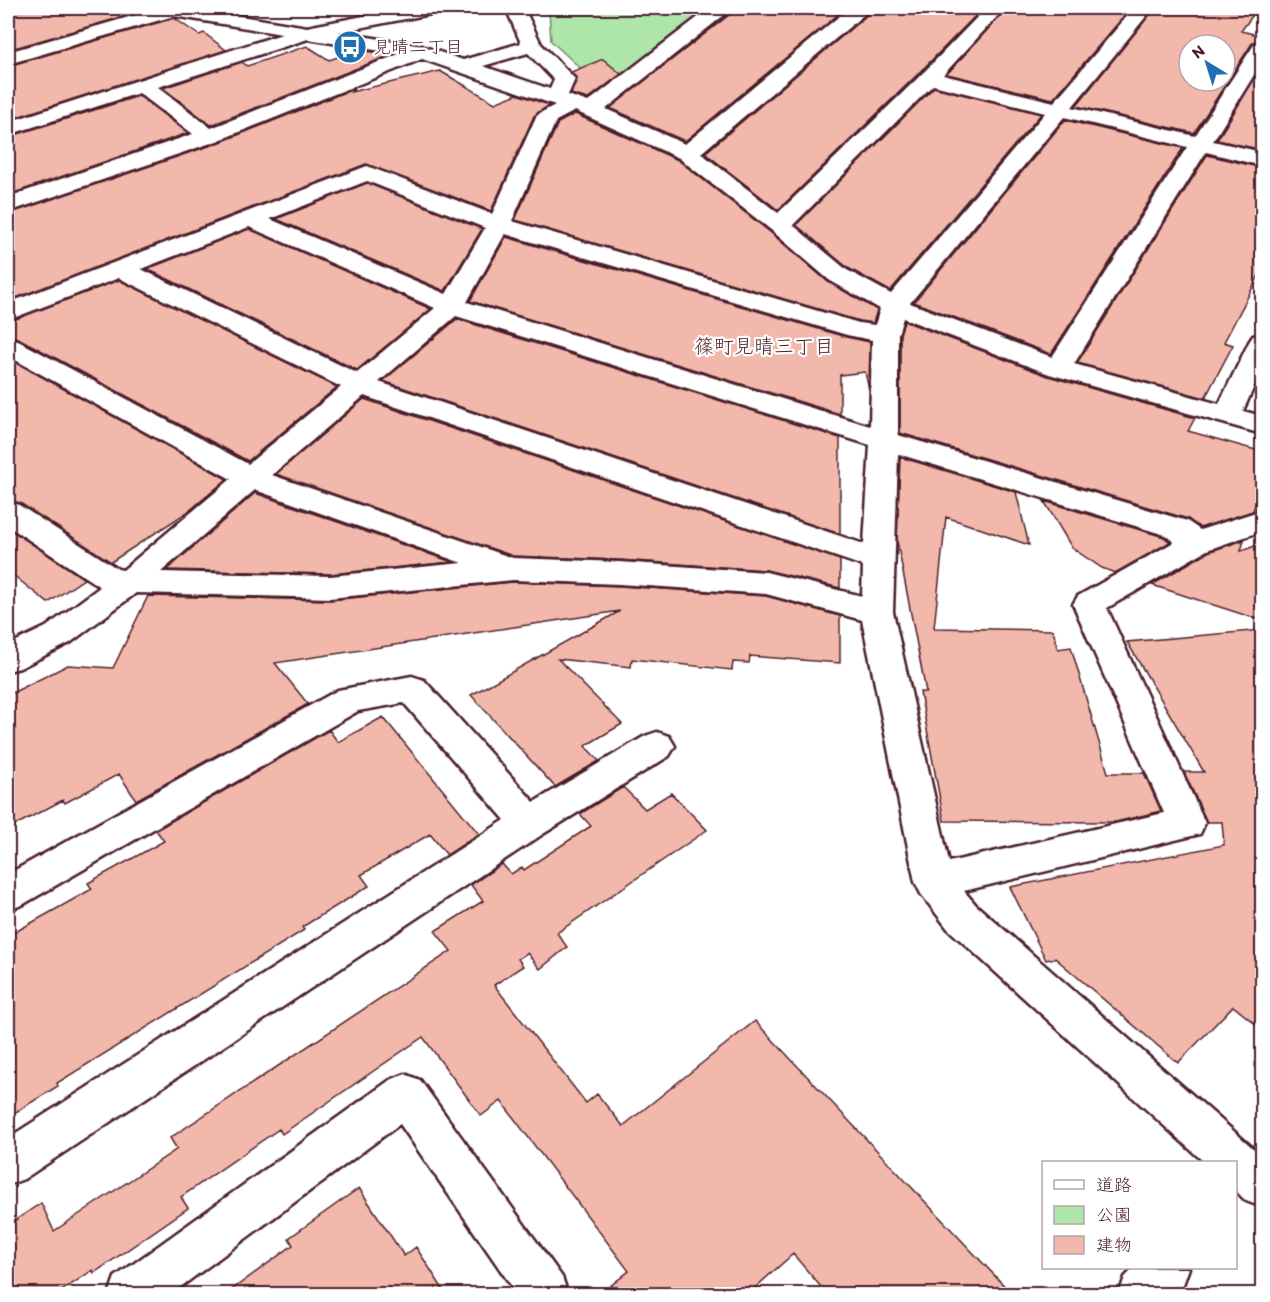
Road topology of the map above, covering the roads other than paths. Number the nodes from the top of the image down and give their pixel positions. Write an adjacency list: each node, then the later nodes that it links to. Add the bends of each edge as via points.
1 (431, 8): 8 (street)
2 (515, 8): 9 (street)
3 (721, 8): 16 (street)
4 (860, 8): 21 (street)
5 (996, 8): 14 (street)
6 (1144, 8): 17 (street)
7 (167, 9): 8 (street); 12 (street)
8 (309, 32): 11 (street); 15 (street)
9 (532, 46): 13 (street); 16 (street, via 565,79)
10 (1263, 47): 20 (street)
11 (422, 51): 13 (street); 19 (street)
12 (8, 58)
13 (466, 65): 16 (street)
14 (929, 78): 17 (street); 26 (street)
15 (144, 87): 18 (street); 19 (street)
16 (573, 104): 21 (street); 25 (street, via 547,117)
17 (1061, 108): 20 (street); 29 (street)
18 (8, 129)
19 (208, 136): 23 (street)
20 (1201, 143): 22 (street); 34 (street)
21 (687, 153): 26 (street)
22 (1263, 159)
23 (8, 206)
24 (250, 219): 25 (street, via 367,173); 27 (street); 28 (street)
25 (499, 225): 28 (street); 31 (street, via 856,330)
26 (779, 225): 29 (street, via 838,275)
27 (119, 268): 30 (street); 35 (street)
28 (452, 306): 35 (street); 38 (street)
29 (894, 306): 31 (street); 34 (street)
30 (8, 312)
31 (885, 334): 38 (street)
32 (1263, 342): 36 (street)
33 (8, 346): 39 (street)
34 (1058, 368): 36 (street)
35 (357, 384): 39 (street); 43 (street)
36 (1227, 415): 37 (street)
37 (1263, 425)
38 (884, 440): 42 (street, via 1176,528); 43 (street)
39 (251, 478): 44 (street); 45 (street)
40 (8, 512): 45 (street, via 110,579)
41 (1263, 520): 42 (street)
42 (1196, 543): 50 (street, via 1089,604 1187,823)
43 (878, 560): 46 (street)
44 (513, 569): 45 (street, via 330,587); 46 (street, via 766,583)
45 (129, 582): 47 (street, via 58,635)
46 (877, 612): 50 (street)
47 (8, 659)
48 (657, 746): 49 (street)
49 (530, 823): 51 (street, via 412,689 350,699); 53 (street)
50 (934, 882): 52 (street, via 962,917)
51 (8, 892)
52 (1235, 1161)
53 (8, 1163)
54 (1237, 1163): 55 (street)
55 (1253, 1177)
56 (1165, 1269): 59 (street)
57 (132, 1294): 58 (street, via 405,1095)
58 (545, 1294)
59 (1142, 1294)

